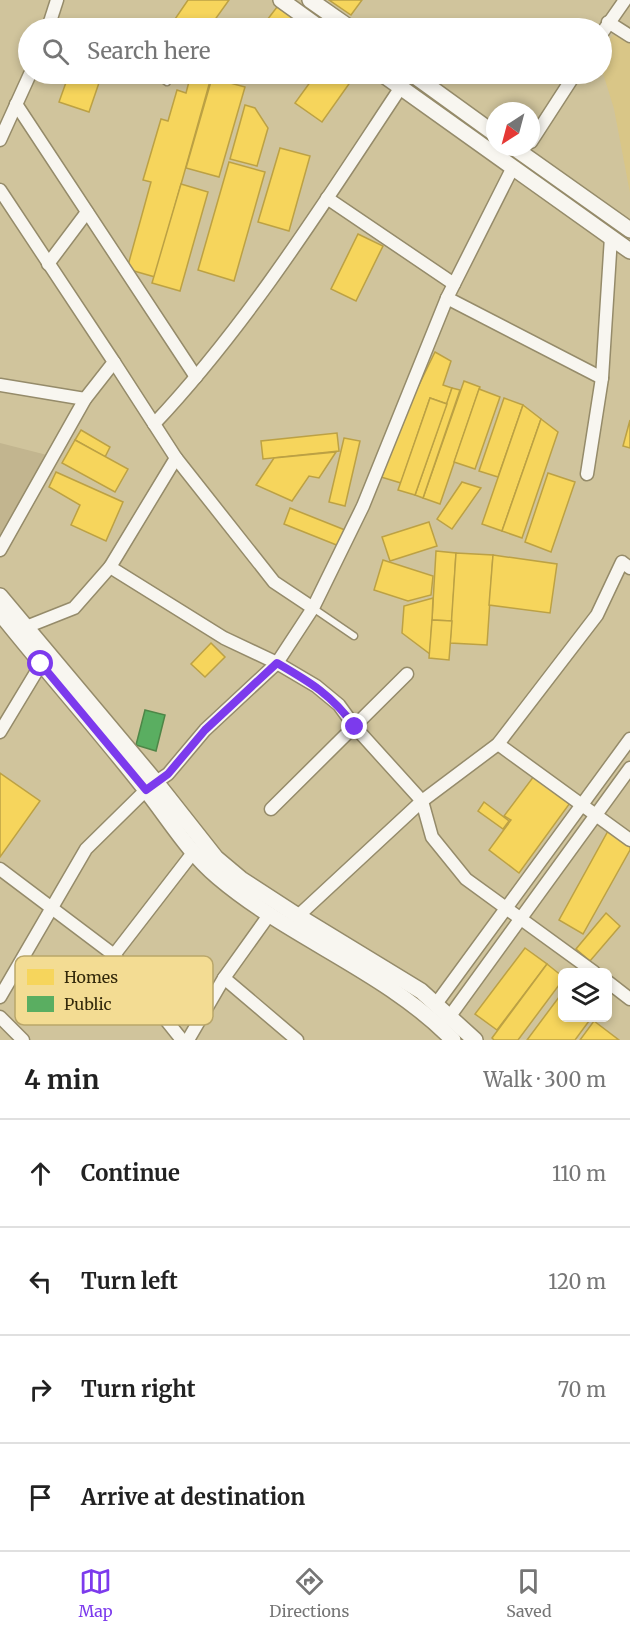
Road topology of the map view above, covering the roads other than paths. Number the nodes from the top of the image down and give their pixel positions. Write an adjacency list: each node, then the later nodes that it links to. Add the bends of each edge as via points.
1 (57, 0): 5 (street)
2 (281, 0): 6 (street)
3 (310, 0): 7 (street)
4 (625, 0): 8 (street)
5 (52, 18)
6 (306, 18)
7 (336, 18)
8 (612, 18)
9 (612, 30): 10 (street)
10 (630, 36)
11 (25, 84): 16 (street)
12 (397, 84): 15 (street)
13 (426, 84): 18 (street)
14 (568, 84): 17 (street)
15 (401, 87): 22 (street); 24 (street)
16 (16, 104): 19 (street); 25 (street)
17 (540, 124)
18 (486, 127)
19 (0, 140)
20 (519, 156): 22 (street)
21 (535, 156): 26 (street)
22 (512, 169): 27 (street); 30 (street)
23 (0, 190): 29 (street)
24 (327, 198): 30 (street); 33 (street, via 285,261)
25 (87, 212): 29 (street); 33 (street)
26 (630, 230)
27 (611, 237): 28 (street); 34 (street)
28 (630, 251)
29 (48, 264): 32 (street)
30 (454, 284): 31 (street)
31 (447, 298): 34 (street); 44 (street, via 363,506)
32 (114, 362): 36 (street); 37 (street)
33 (196, 377): 37 (street)
34 (602, 378): 39 (street)
35 (0, 385): 36 (street)
36 (84, 399): 40 (street)
37 (154, 424): 38 (street)
38 (176, 458): 41 (street); 44 (street, via 274,582)
39 (587, 474)
40 (0, 550)
41 (110, 567): 46 (street, via 74,608); 48 (street, via 224,638)
42 (630, 568): 54 (street, via 622,562 597,615)
43 (0, 596): 46 (street)
44 (313, 608): 47 (lane); 48 (street)
45 (0, 614): 49 (street)
46 (26, 627): 56 (street)
47 (354, 636)
48 (277, 663): 51 (street, via 324,692); 56 (street, via 205,730 168,774)
49 (41, 664): 52 (street); 56 (street)
50 (407, 674): 51 (street)
51 (355, 727): 57 (street); 59 (street)
52 (1, 728)
53 (630, 739): 58 (street)
54 (498, 744): 57 (street); 58 (street)
55 (630, 768): 60 (street)
56 (151, 786): 62 (street); 64 (street, via 86,849); 67 (street, via 216,858)
57 (422, 801): 65 (street, via 432,837 466,879); 67 (street)
58 (582, 805): 60 (street); 65 (street)
59 (271, 809)
60 (596, 815): 61 (street); 68 (street)
61 (630, 840)
62 (192, 854): 66 (street); 69 (street)
63 (0, 869): 64 (street)
64 (51, 907): 69 (street); 70 (street)
65 (506, 908): 68 (street); 78 (street)
66 (269, 915): 73 (street); 87 (street, via 406,997)
67 (298, 916): 78 (street)
68 (520, 919): 71 (street); 79 (street)
69 (114, 955)
70 (24, 956)
71 (588, 968)
72 (15, 971): 76 (street)
73 (224, 978): 75 (street); 86 (street)
74 (612, 985): 77 (street)
75 (213, 997)
76 (0, 998)
77 (630, 999)
78 (436, 1004): 79 (street)
79 (450, 1016): 88 (street)
80 (0, 1017): 83 (street)
81 (170, 1025): 84 (street)
82 (197, 1025): 85 (street)
83 (23, 1040)
84 (182, 1040)
85 (188, 1040)
86 (297, 1040)
87 (453, 1040)
88 (475, 1040)

